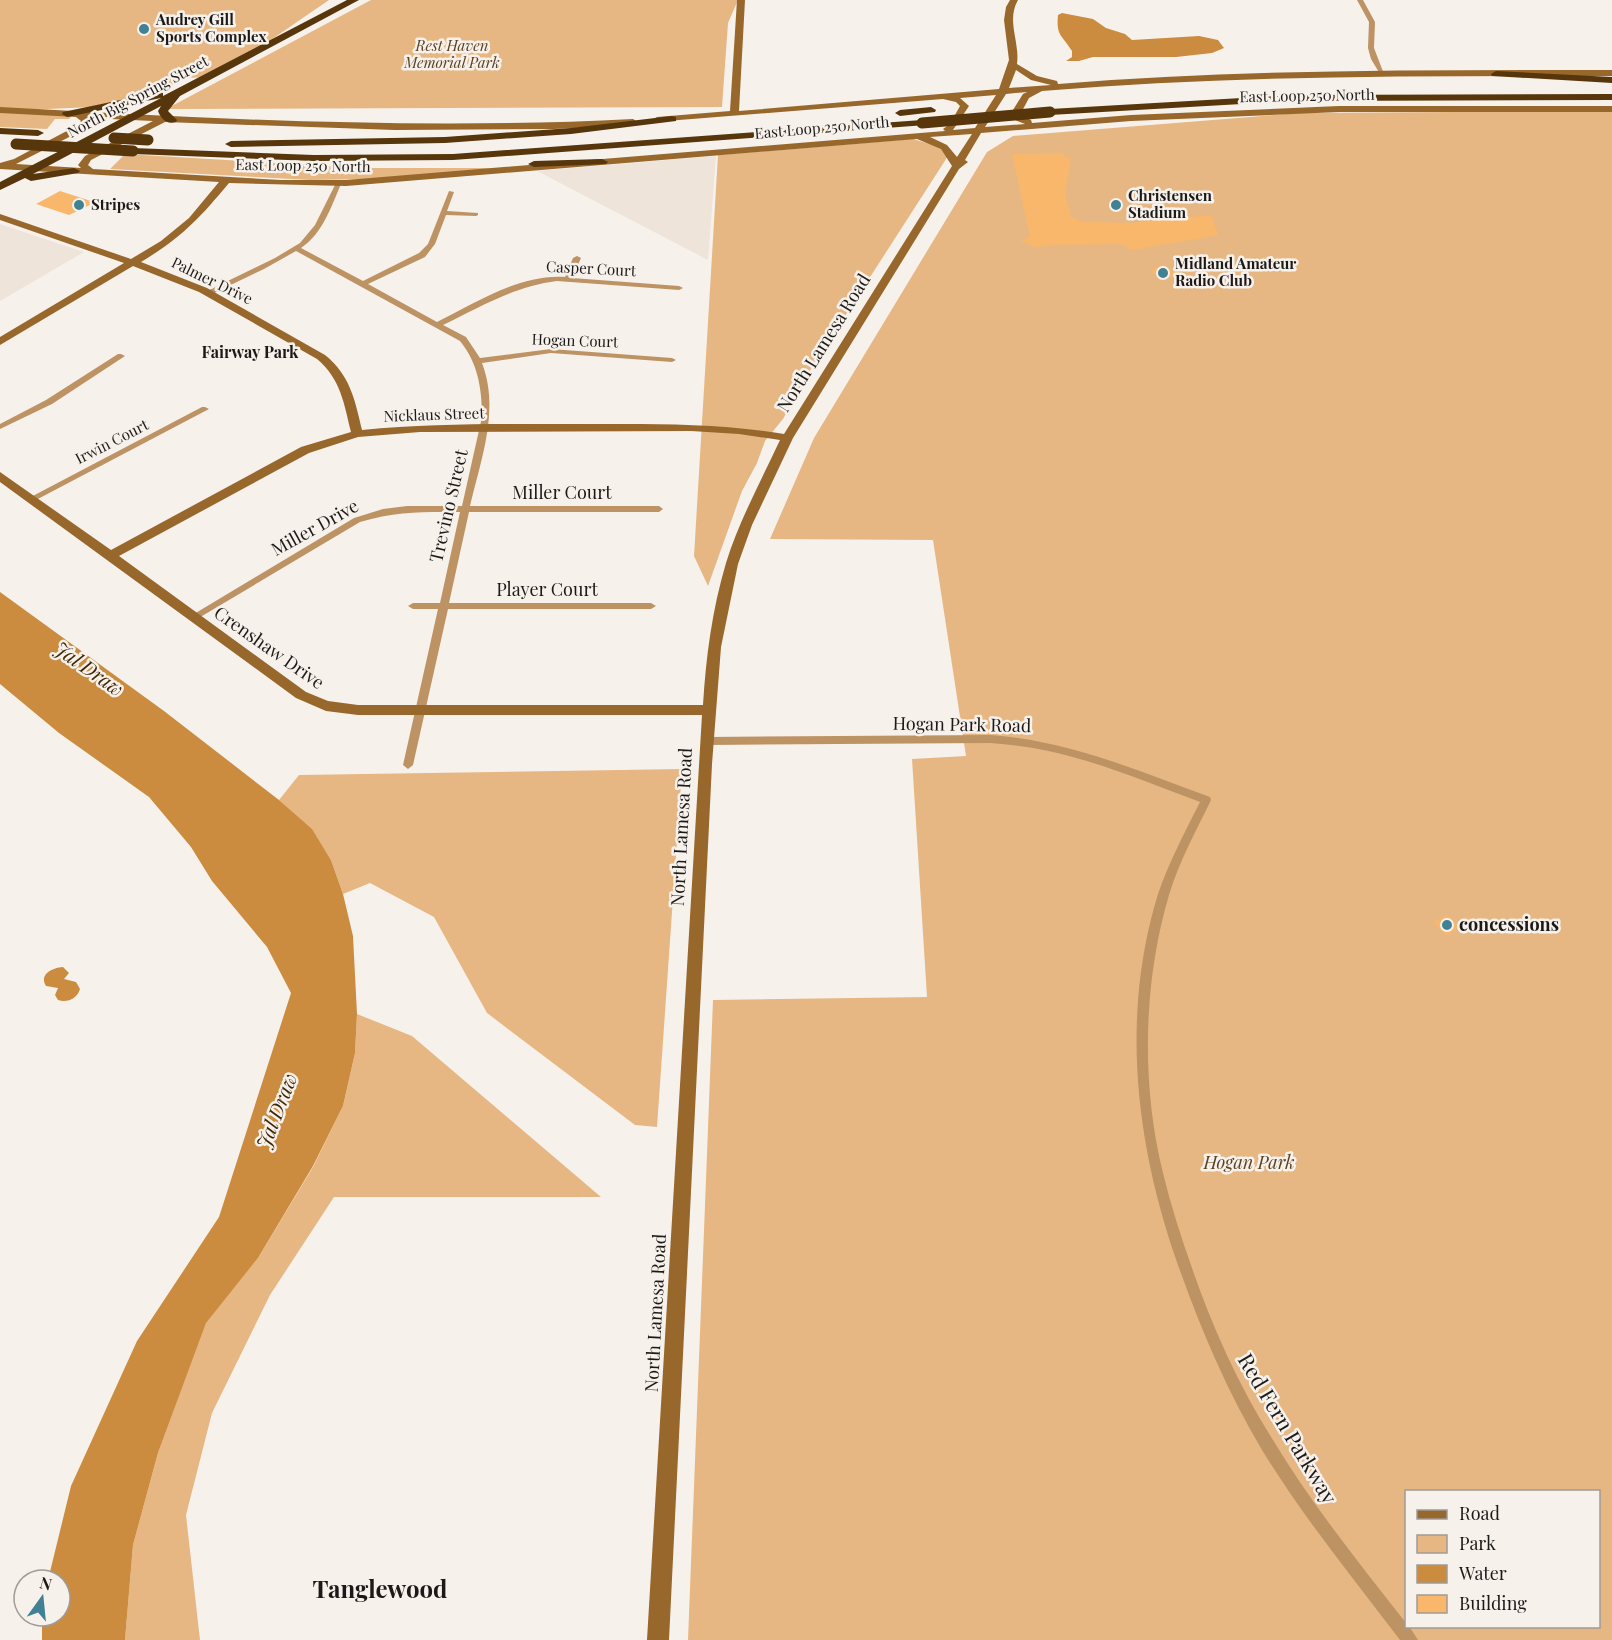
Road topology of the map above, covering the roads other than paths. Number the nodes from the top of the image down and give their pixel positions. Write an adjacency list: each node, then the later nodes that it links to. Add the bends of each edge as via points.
1 (354, 0): 11 (highway, North Big Spring Street)
2 (741, 0): 27 (main road)
3 (1014, 0): 5 (main road, via 1007,19)
4 (1360, 0): 6 (street, via 1372,22 1371,48)
5 (1013, 65): 9 (main road, North Lamesa Road); 12 (main road, via 1044,82)
6 (1382, 73): 8 (main road, East Loop 250 North); 12 (main road, East Loop 250 North, via 1235,76)
7 (1612, 73): 8 (main road, East Loop 250 North)
8 (1496, 74): 10 (highway)
9 (1009, 75): 17 (main road, North Lamesa Road); 20 (main road)
10 (1612, 80)
11 (193, 85): 18 (highway, North Big Spring Street); 26 (highway)
12 (1068, 86): 15 (main road, East Loop 250 North)
13 (1421, 86): 16 (highway)
14 (1478, 86): 19 (highway)
15 (1054, 87): 17 (main road, East Loop 250 North); 31 (main road, via 1029,93 1016,112 1018,118 1028,122)
16 (1253, 88)
17 (1003, 91): 20 (main road, East Loop 250 North); 33 (main road, North Lamesa Road)
18 (179, 92): 28 (highway, North Big Spring Street); 30 (highway, via 163,111)
19 (1612, 93): 23 (highway, via 1593,100); 38 (highway, bridge, via 1192,103 508,155)
20 (970, 94): 21 (main road, East Loop 250 North)
21 (936, 97): 27 (main road, East Loop 250 North); 35 (main road, via 954,99 965,106 953,126 940,132)
22 (1057, 100): 37 (highway, via 489,144)
23 (1381, 109): 24 (main road, East Loop 250 North); 31 (main road, East Loop 250 North, via 1211,113)
24 (1612, 109)
25 (0, 110): 26 (main road, East Loop 250 North)
26 (73, 114): 28 (main road, East Loop 250 North); 40 (main road, via 86,120 82,127)
27 (734, 114): 29 (main road, East Loop 250 North)
28 (132, 117): 30 (main road, East Loop 250 North); 42 (highway, North Big Spring Street)
29 (672, 119): 30 (main road, East Loop 250 North, via 448,129); 37 (highway, via 454,140)
30 (175, 120): 44 (main road, via 147,126 88,158 83,165)
31 (1062, 123): 32 (main road, East Loop 250 North)
32 (1034, 125): 33 (main road, East Loop 250 North); 41 (main road, via 993,135)
33 (980, 130): 35 (main road, East Loop 250 North); 41 (main road, North Lamesa Road)
34 (0, 131): 37 (highway, bridge)
35 (906, 136): 39 (main road, East Loop 250 North); 41 (main road, via 945,146)
36 (0, 143): 38 (highway, bridge)
37 (231, 144)
38 (206, 155): 39 (highway, via 385,165)
39 (602, 162): 46 (main road, East Loop 250 North)
40 (0, 166): 42 (main road, East Loop 250 North)
41 (957, 167): 68 (main road, North Lamesa Road)
42 (35, 168): 43 (main road, East Loop 250 North); 47 (highway, North Big Spring Street)
43 (74, 171): 44 (main road, East Loop 250 North); 47 (highway, via 41,175)
44 (91, 172): 45 (main road, East Loop 250 North)
45 (226, 180): 46 (main road, East Loop 250 North); 54 (main road, via 183,230)
46 (338, 183): 52 (street, via 315,231)
47 (0, 187)
48 (451, 192): 49 (street)
49 (443, 213): 50 (street); 56 (street, via 431,244 422,255)
50 (476, 214)
51 (0, 217): 54 (main road, Palmer Drive)
52 (296, 248): 56 (street, Trevino Street); 58 (street)
53 (577, 258): 55 (street)
54 (132, 263): 58 (main road, Palmer Drive); 60 (main road)
55 (567, 280): 57 (street, Casper Court); 59 (street, Casper Court, via 517,286)
56 (363, 284): 59 (street, Trevino Street)
57 (679, 288)
58 (207, 293): 67 (main road, Palmer Drive, via 333,366 343,378)
59 (439, 324): 63 (street, Trevino Street, via 463,339)
60 (0, 342)
61 (121, 356): 65 (street)
62 (672, 360): 63 (street, Hogan Court, via 551,351)
63 (477, 361): 66 (street, Trevino Street, via 487,398)
64 (206, 409): 70 (street, Irwin Court)
65 (0, 428)
66 (484, 428): 67 (main road, Nicklaus Street); 68 (main road, Nicklaus Street, via 691,427 739,429); 71 (street, Trevino Street)
67 (357, 434): 73 (main road, Nicklaus Street, via 324,442 290,457)
68 (787, 438): 79 (main road, North Lamesa Road, via 732,564 714,646)
69 (0, 476): 70 (main road, Crenshaw Drive)
70 (31, 499): 73 (main road, Crenshaw Drive)
71 (465, 509): 72 (street, Miller Court); 75 (street, Trevino Street); 77 (street, Miller Drive, via 395,510 357,520)
72 (659, 509)
73 (110, 556): 77 (main road, Crenshaw Drive)
74 (413, 606): 75 (street, Player Court)
75 (444, 606): 76 (street, Player Court); 78 (street, Trevino Street)
76 (651, 606)
77 (194, 617): 78 (main road, Crenshaw Drive, via 313,702 349,710)
78 (419, 710): 79 (main road, Crenshaw Drive); 81 (street, Trevino Street)
79 (708, 710): 80 (main road, North Lamesa Road)
80 (707, 741): 82 (street, Hogan Park Road, via 1027,741 1058,746); 83 (main road, North Lamesa Road)
81 (408, 765)
82 (1206, 800): 84 (street, Red Fern Parkway, via 1163,898 1143,998 1143,1082 1155,1173 1196,1300 1247,1409 1325,1530)
83 (658, 1640)
84 (1410, 1640)

